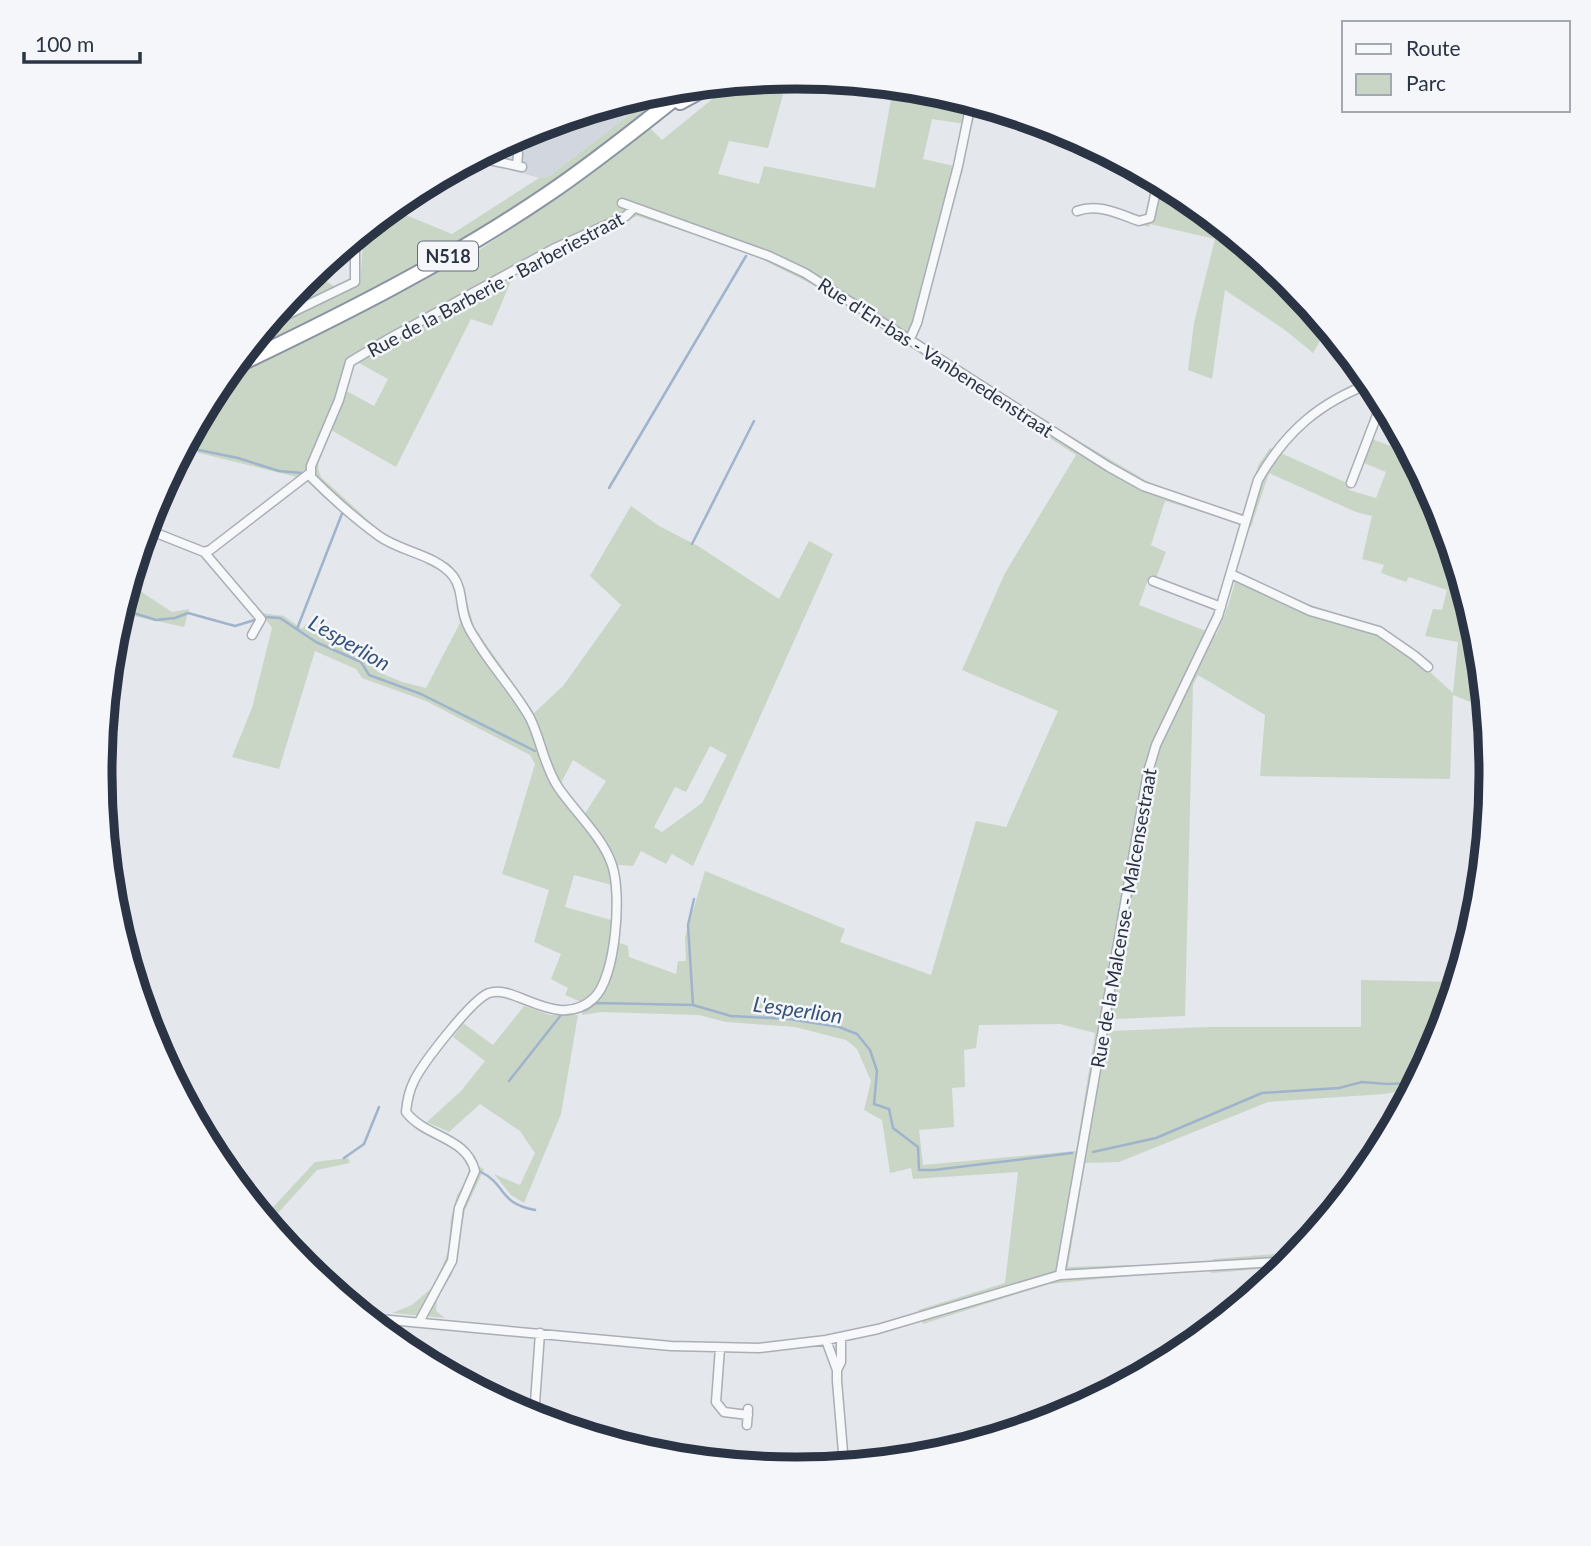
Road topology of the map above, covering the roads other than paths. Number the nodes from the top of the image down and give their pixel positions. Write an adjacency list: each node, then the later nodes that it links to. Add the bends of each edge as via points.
1 (687, 98): 4 (highway, N518)
2 (673, 100): 4 (highway, N518)
3 (969, 112): 13 (street)
4 (651, 118): 14 (highway, N518, via 549,193 465,246)
5 (516, 149): 6 (street, via 520,167)
6 (492, 161)
7 (1156, 193): 10 (street, via 1150,218 1145,220 1098,208)
8 (622, 203): 9 (street, Rue d'En-bas - Vanbenedenstraat)
9 (633, 209): 13 (street, Rue d'En-bas - Vanbenedenstraat, via 805,273); 17 (street, Rue de la Barberie - Barberiestraat, via 350,362)
10 (1077, 211)
11 (355, 251): 12 (street, via 355,282)
12 (289, 314)
13 (909, 341): 19 (street, Rue d'En-bas - Vanbenedenstraat, via 1143,486)
14 (253, 357)
15 (1361, 388): 19 (street, Rue de la Malcense - Malcensestraat, via 1311,415 1287,437 1258,480)
16 (1377, 414): 18 (street)
17 (310, 473): 21 (street); 30 (street, via 380,537 434,561 454,578 466,622 530,718 557,786 613,866 612,945 607,972 594,998 563,1010 489,993 461,1018 414,1081 407,1100 411,1118 460,1147 475,1171 459,1208 452,1261)
18 (1351, 483)
19 (1245, 521): 22 (street, Rue de la Malcense - Malcensestraat)
20 (156, 533): 21 (street)
21 (204, 552): 25 (street, via 261,619)
22 (1231, 574): 24 (street, Rue de la Malcense - Malcensestraat); 26 (street, via 1310,611 1379,631)
23 (1153, 581): 24 (street)
24 (1221, 607): 28 (street, Rue de la Malcense - Malcensestraat, via 1156,745 1148,772)
25 (252, 635)
26 (1427, 667)
27 (1272, 1262): 28 (street)
28 (1060, 1275): 32 (street)
29 (385, 1319): 30 (street)
30 (419, 1322): 31 (street)
31 (540, 1333): 34 (street); 36 (street)
32 (841, 1337): 33 (street); 35 (street)
33 (826, 1339): 34 (street); 35 (street)
34 (720, 1348): 37 (street, via 716,1402 724,1412 748,1412)
35 (837, 1370): 38 (street)
36 (535, 1405)
37 (747, 1425)
38 (843, 1455)

